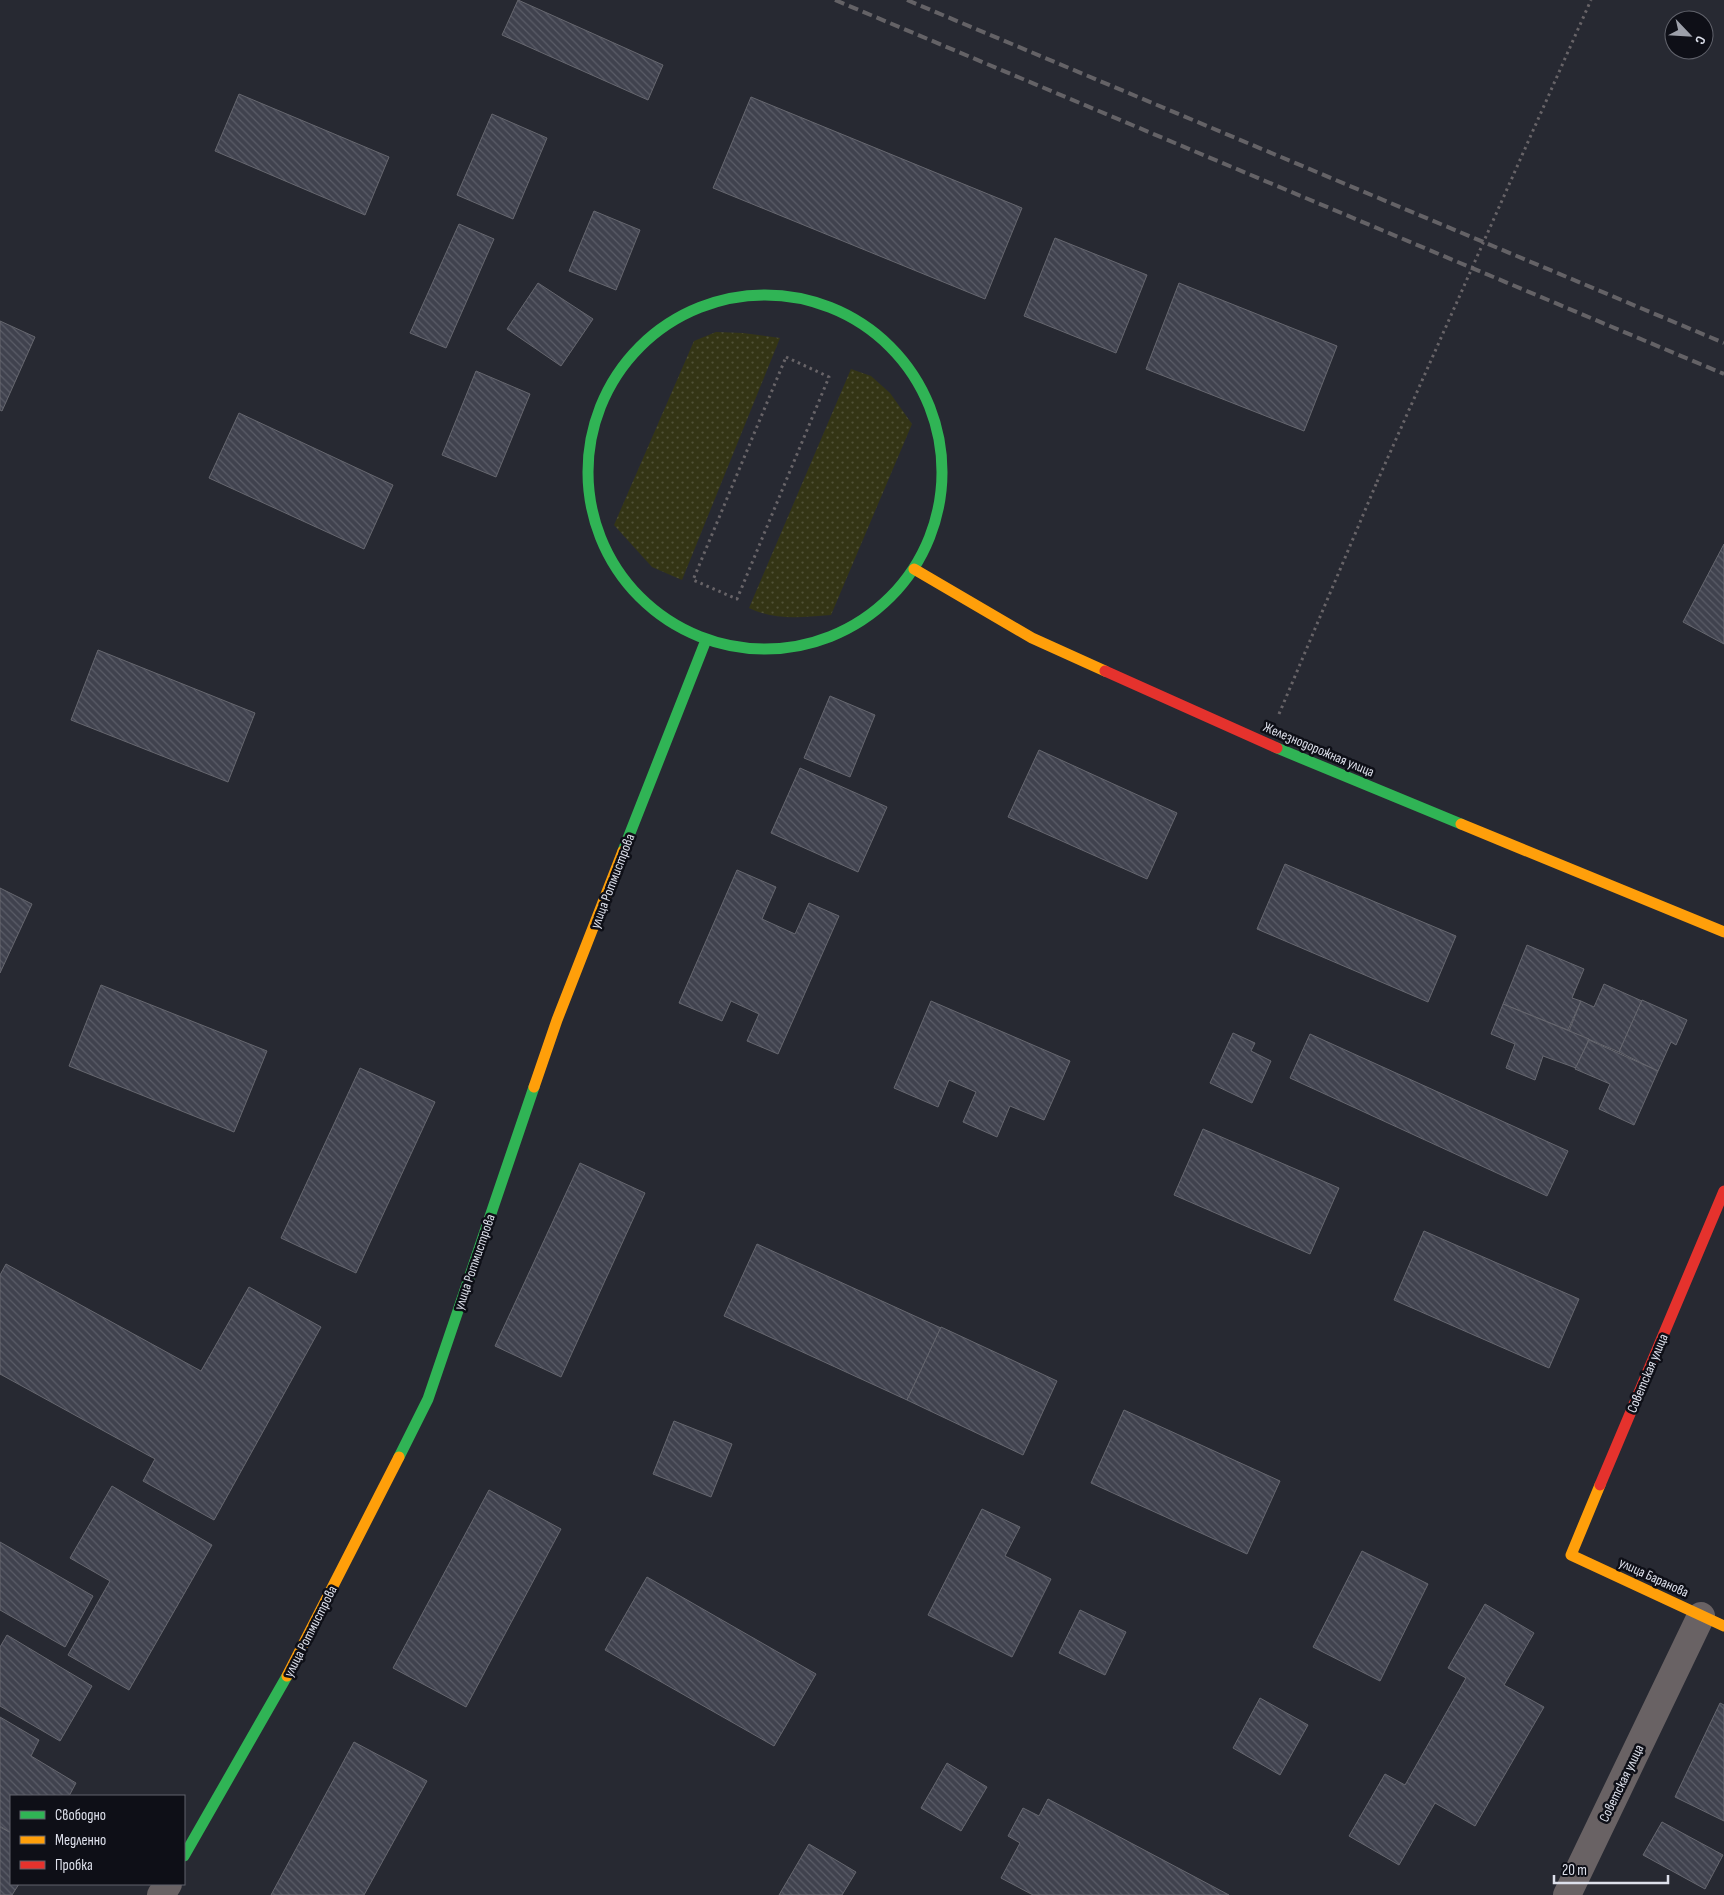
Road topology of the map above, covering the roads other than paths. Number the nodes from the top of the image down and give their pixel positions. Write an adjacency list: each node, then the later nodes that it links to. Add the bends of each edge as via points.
1 (914, 569): 2 (street, via 893,595 867,617 838,634 806,645 772,650 739,648); 2 (street, via 932,532 942,492 941,451 932,411 914,374 888,343 855,318 818,302 777,294 736,296 697,308 660,328 629,358 606,393 592,433 587,476 593,518 608,557 633,592 665,620); 3 (street, Железнодорожная улица, via 1032,638 1267,744)
2 (706, 640): 7 (street, улица Ротмистрова, via 557,1020 428,1399 297,1660)
3 (1724, 932)
4 (1724, 1191): 5 (street, Советская улица)
5 (1571, 1555): 6 (street, улица Баранова)
6 (1713, 1621): 8 (street, Советская улица)
7 (185, 1854)
8 (1567, 1895)

